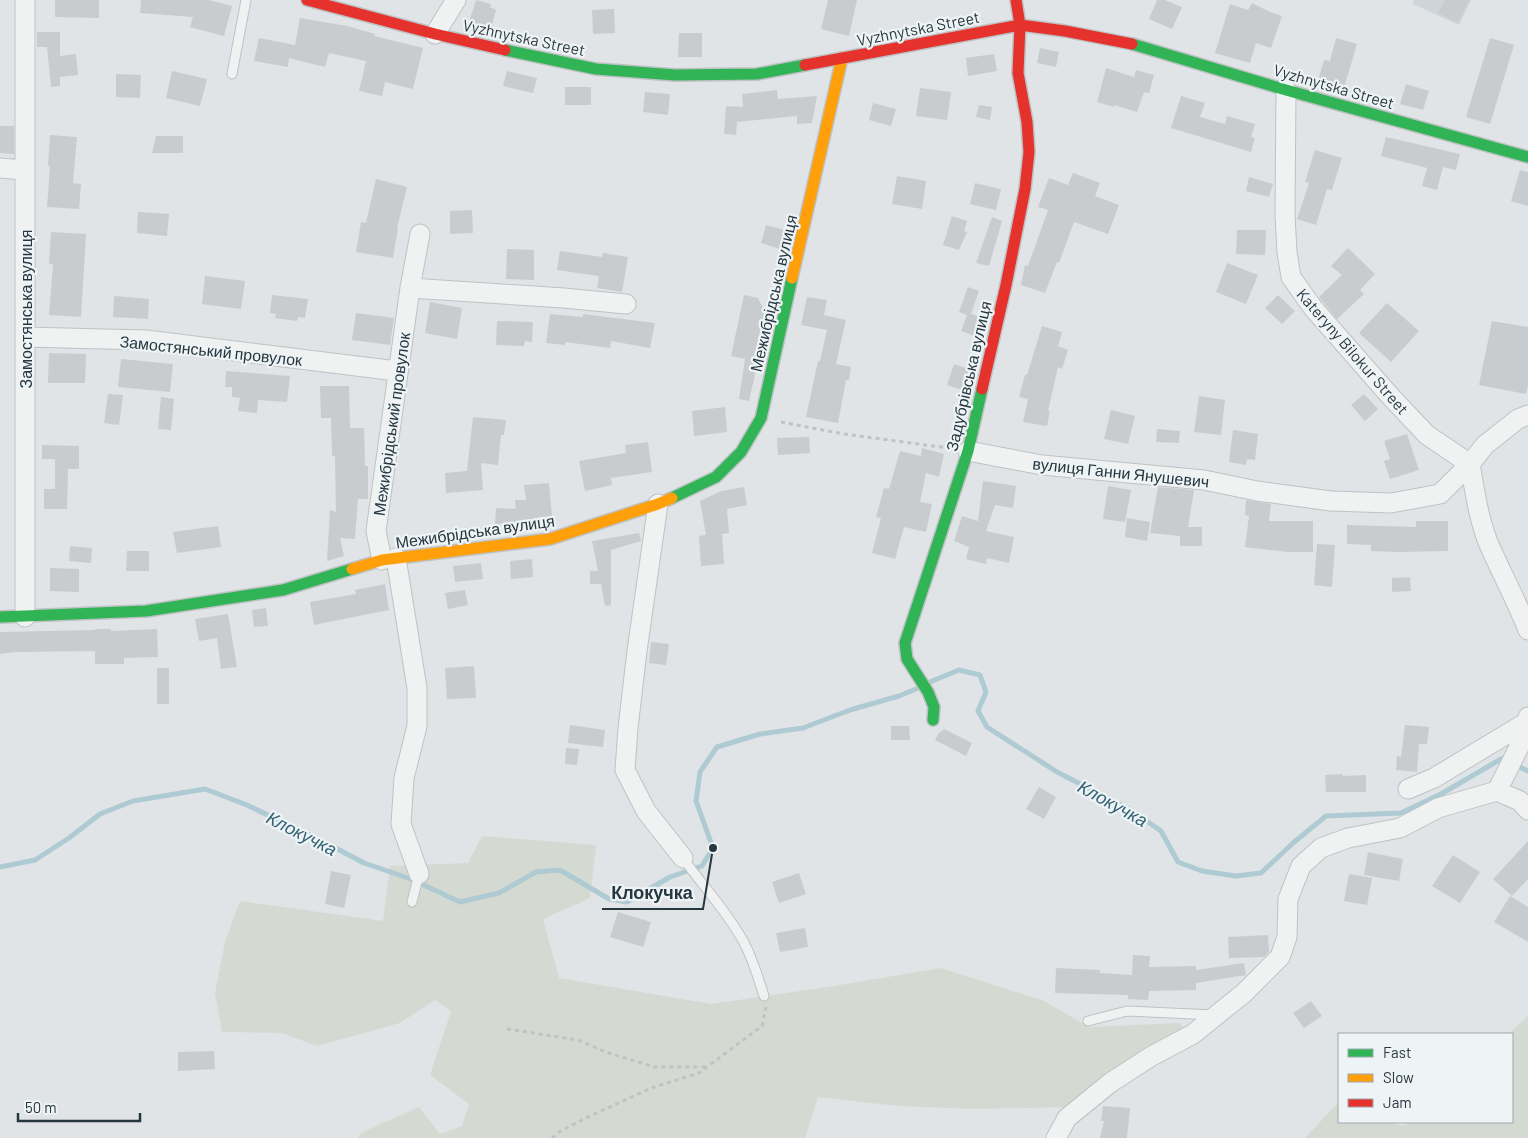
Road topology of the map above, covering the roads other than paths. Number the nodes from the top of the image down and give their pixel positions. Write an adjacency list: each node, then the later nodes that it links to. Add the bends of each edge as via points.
1 (24, 0): 13 (street, Замостянська вулиця)
2 (246, 0): 9 (lane)
3 (306, 0): 7 (street, Vyzhnytska Street)
4 (456, 0): 7 (street)
5 (1016, 0): 6 (street, Задубрівська вулиця)
6 (1020, 25): 8 (street, Vyzhnytska Street); 10 (street, Vyzhnytska Street, via 1130,44); 20 (street, Задубрівська вулиця, via 1018,73 1030,152 1006,285)
7 (435, 34): 8 (street, Vyzhnytska Street, via 596,69 675,75 757,74)
8 (842, 58): 22 (street, Межибрідська вулиця, via 761,418 742,452 716,477)
9 (232, 74)
10 (1286, 90): 11 (street, Vyzhnytska Street); 21 (street, Kateryny Bilokur Street, via 1286,215 1291,277 1319,316 1421,429)
11 (1528, 157)
12 (0, 168): 13 (street)
13 (24, 170): 17 (street, Замостянська вулиця)
14 (420, 234): 15 (street, Межибрідський провулок)
15 (410, 288): 16 (street); 18 (street, Межибрідський провулок)
16 (626, 304)
17 (25, 337): 18 (street, Замостянський провулок, via 146,340); 25 (street, Замостянська вулиця)
18 (397, 371): 23 (street, Межибрідський провулок, via 376,531)
19 (1528, 415): 21 (street, вулиця Ганни Янушевич, via 1485,445)
20 (968, 451): 21 (street, вулиця Ганни Янушевич, via 1042,465 1204,480 1331,501 1391,503 1440,494); 27 (street, Задубрівська вулиця, via 905,643 907,659 934,706)
21 (1470, 464): 26 (street, via 1475,498 1490,548)
22 (658, 504): 23 (street, Межибрідська вулиця, via 550,539); 32 (street, via 636,660 625,770 646,811)
23 (389, 559): 25 (street, Межибрідська вулиця, via 282,590 146,611); 33 (street, Межибрідський провулок, via 417,688 417,726 404,778 401,824)
24 (0, 617): 25 (street, Межибрідська вулиця)
25 (25, 617)
26 (1528, 630)
27 (933, 720)
28 (1527, 720): 29 (street, via 1520,745); 30 (street, via 1434,778)
29 (1500, 784): 31 (street); 36 (street, via 1438,808 1400,828 1348,838 1321,848 1301,866 1288,899 1288,937 1280,957)
30 (1408, 789)
31 (1528, 810)
32 (683, 858): 35 (lane, via 716,899 742,939)
33 (417, 882): 34 (lane)
34 (412, 902)
35 (764, 996)
36 (1217, 1015): 37 (lane, via 1127,1011); 38 (street, via 1193,1034 1110,1083 1067,1118)
37 (1088, 1021)
38 (1056, 1138)

